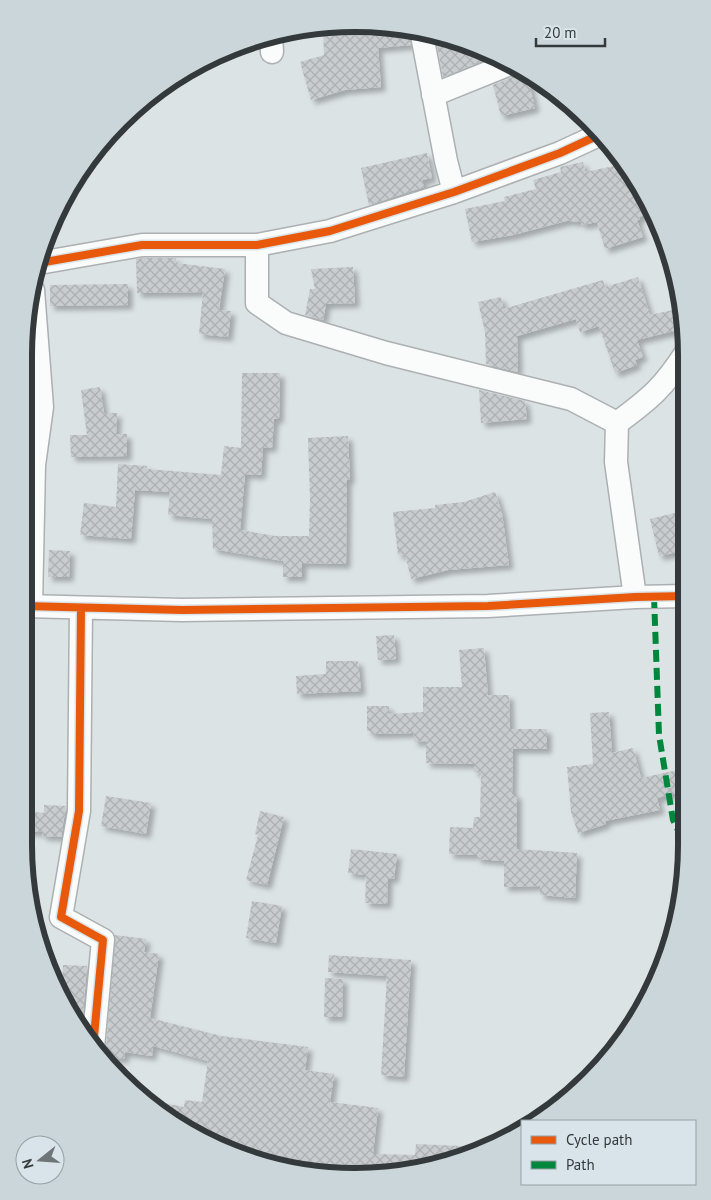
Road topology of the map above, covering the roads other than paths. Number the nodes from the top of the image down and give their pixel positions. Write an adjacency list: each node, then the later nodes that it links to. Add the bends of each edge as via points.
1 (423, 40): 3 (street)
2 (501, 68): 3 (street)
3 (433, 95): 5 (street)
4 (593, 138): 5 (street)
5 (454, 192): 6 (street, via 330,231)
6 (256, 246): 7 (street, via 142,245); 10 (street, via 257,303 286,323 572,399)
7 (47, 261)
8 (35, 314): 11 (street, via 42,407)
9 (678, 365): 10 (street, via 655,396)
10 (617, 423): 13 (street, via 616,462)
11 (32, 512)
12 (678, 596): 13 (street)
13 (634, 597): 15 (street, via 488,606)
14 (32, 606): 15 (street)
15 (81, 608): 16 (street, via 79,811 61,917 103,940)
16 (94, 1034)

